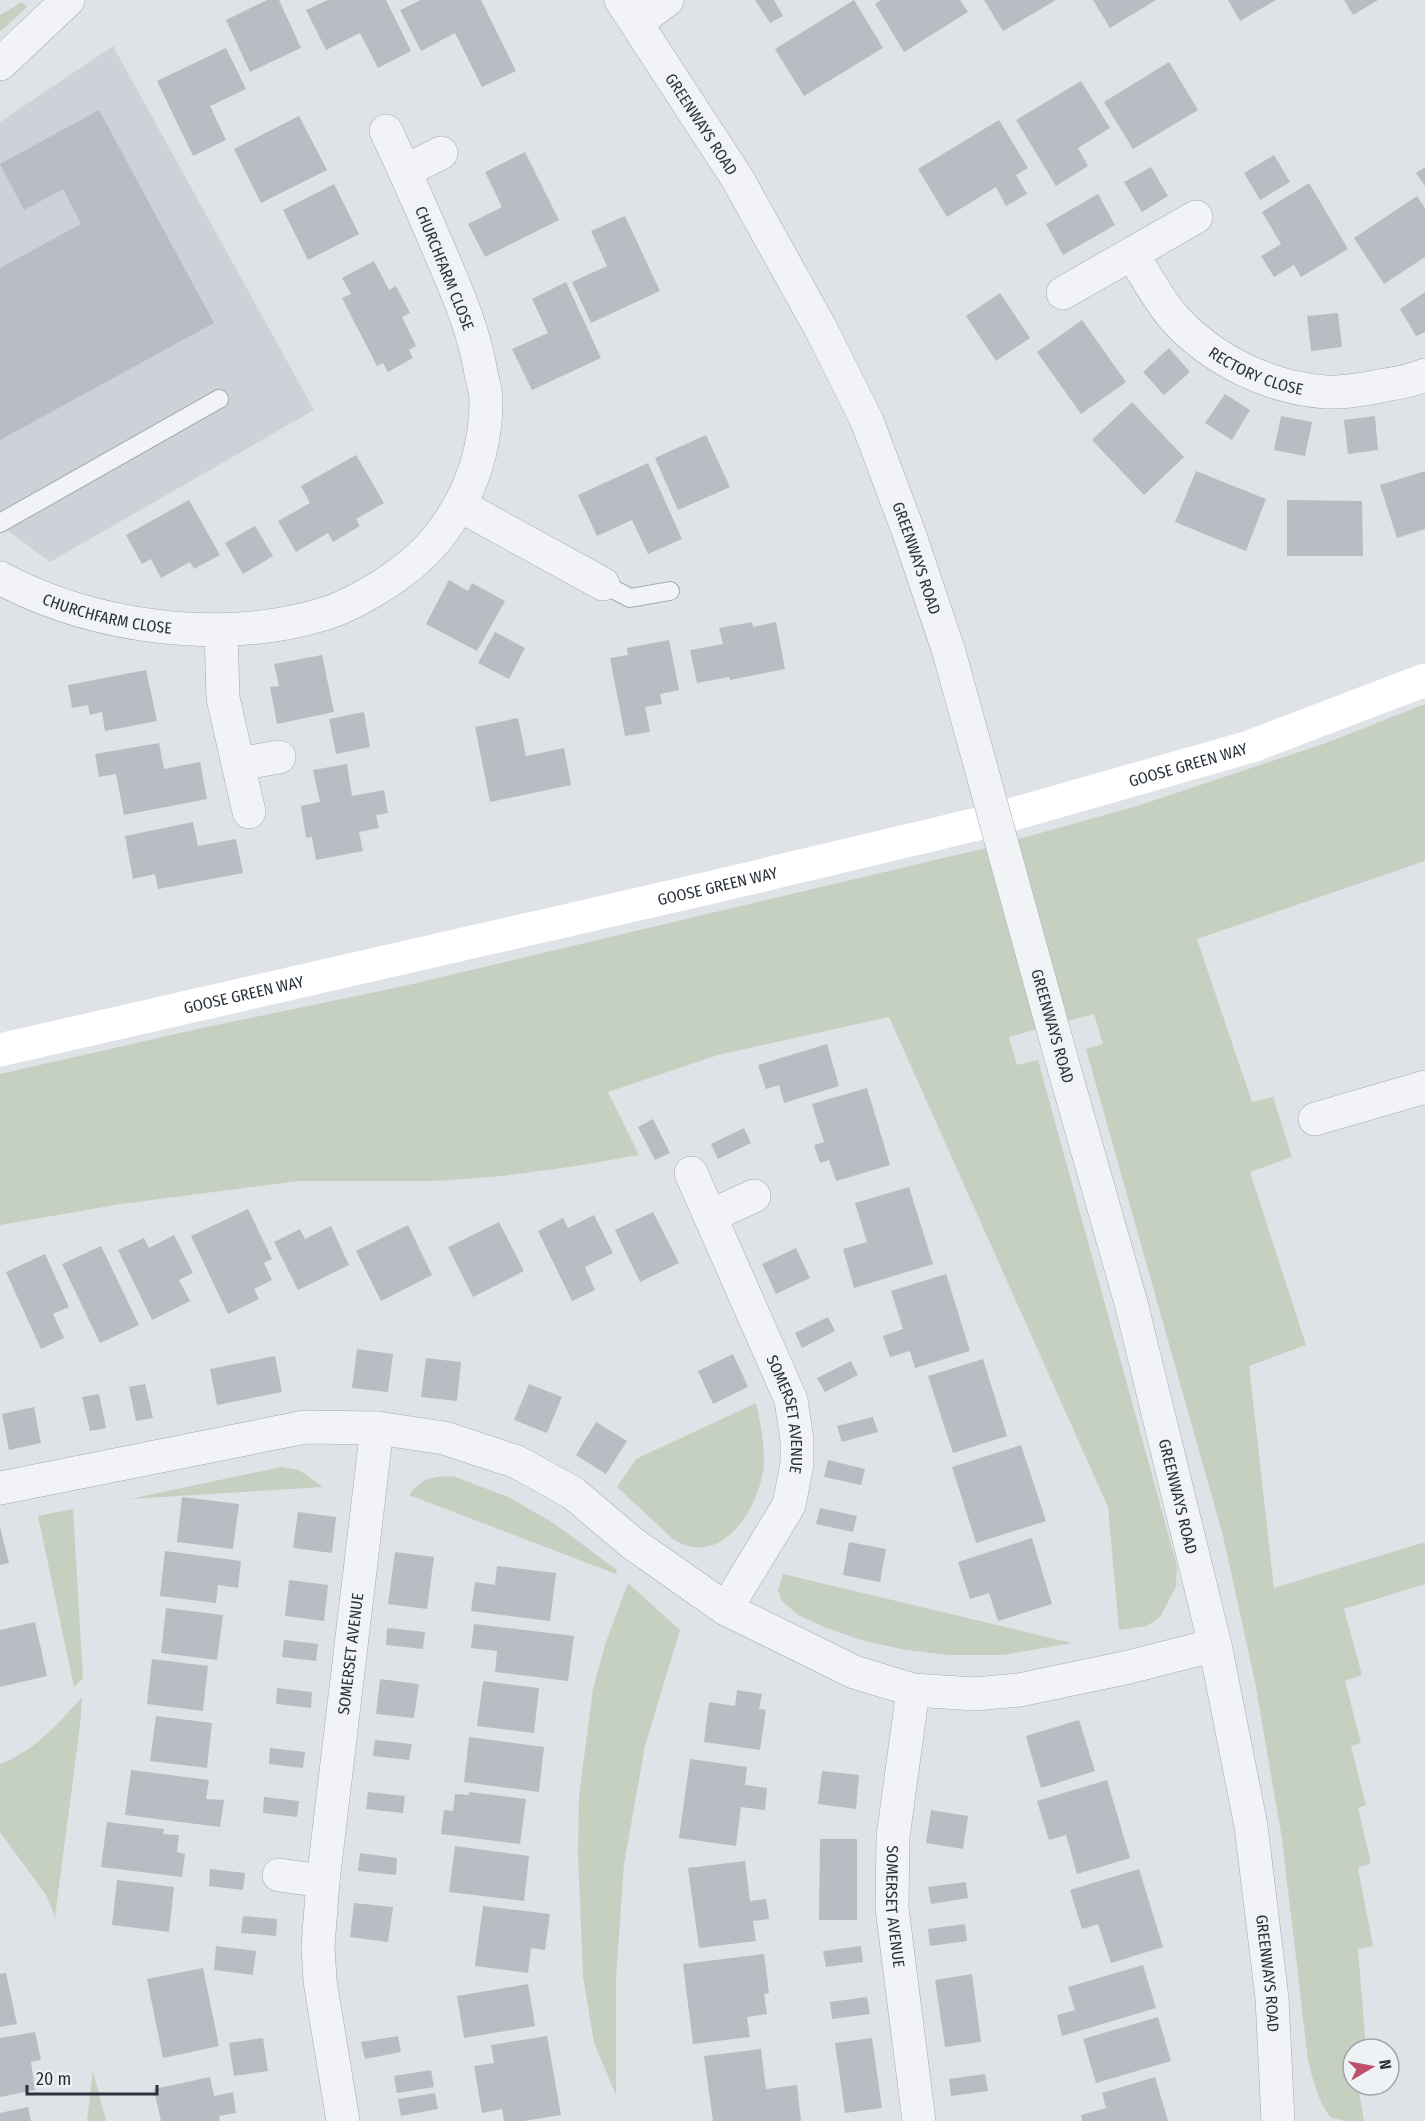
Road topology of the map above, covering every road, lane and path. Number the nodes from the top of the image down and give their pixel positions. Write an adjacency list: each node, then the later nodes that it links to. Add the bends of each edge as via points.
1 (68, 0): 4 (street)
2 (667, 0): 3 (street)
3 (628, 12): 32 (street, GREENWAYS ROAD, bridge, via 737,178 821,329 867,421 909,533 949,652 1131,1303)
4 (0, 64)
5 (386, 131): 7 (street, CHURCHFARM CLOSE)
6 (441, 153): 7 (street)
7 (405, 171): 13 (street, CHURCHFARM CLOSE, via 465,311 486,398 476,471)
8 (1196, 217): 9 (street)
9 (1132, 255): 10 (street); 11 (street, RECTORY CLOSE, via 1175,319 1213,353 1257,375 1296,388 1328,392 1369,389)
10 (1063, 293)
11 (1425, 375)
12 (219, 399): 14 (lane)
13 (461, 506): 16 (street); 18 (street, CHURCHFARM CLOSE, via 435,543 408,568 365,597 326,614 282,625)
14 (0, 523)
15 (0, 578): 18 (street, CHURCHFARM CLOSE, via 31,594 83,611 155,626)
16 (603, 584): 17 (lane, via 630,598)
17 (669, 591)
18 (221, 630): 21 (street, via 223,698)
19 (1425, 680): 23 (main road, GOOSE GREEN WAY, via 1249,747 986,822)
20 (279, 757): 21 (street)
21 (238, 764): 22 (street)
22 (249, 812)
23 (0, 1050)
24 (1425, 1087): 25 (street)
25 (1315, 1119)
26 (691, 1173): 28 (street, SOMERSET AVENUE)
27 (754, 1197): 28 (street)
28 (710, 1216): 31 (street, SOMERSET AVENUE, via 791,1400 797,1440 789,1505)
29 (377, 1428): 30 (street, via 305,1427); 31 (street, via 444,1438 517,1462 573,1492 632,1543); 35 (street, SOMERSET AVENUE)
30 (0, 1488)
31 (726, 1610): 33 (street, via 854,1671)
32 (1215, 1645): 33 (street, via 1019,1690 975,1694); 38 (street, GREENWAYS ROAD, via 1251,1826 1272,1998)
33 (913, 1690): 37 (street, SOMERSET AVENUE, via 893,1837 892,1908)
34 (279, 1875): 35 (street)
35 (323, 1881): 36 (street, SOMERSET AVENUE, via 318,1947 320,1981)
36 (343, 2121)
37 (919, 2121)
38 (1278, 2121)

